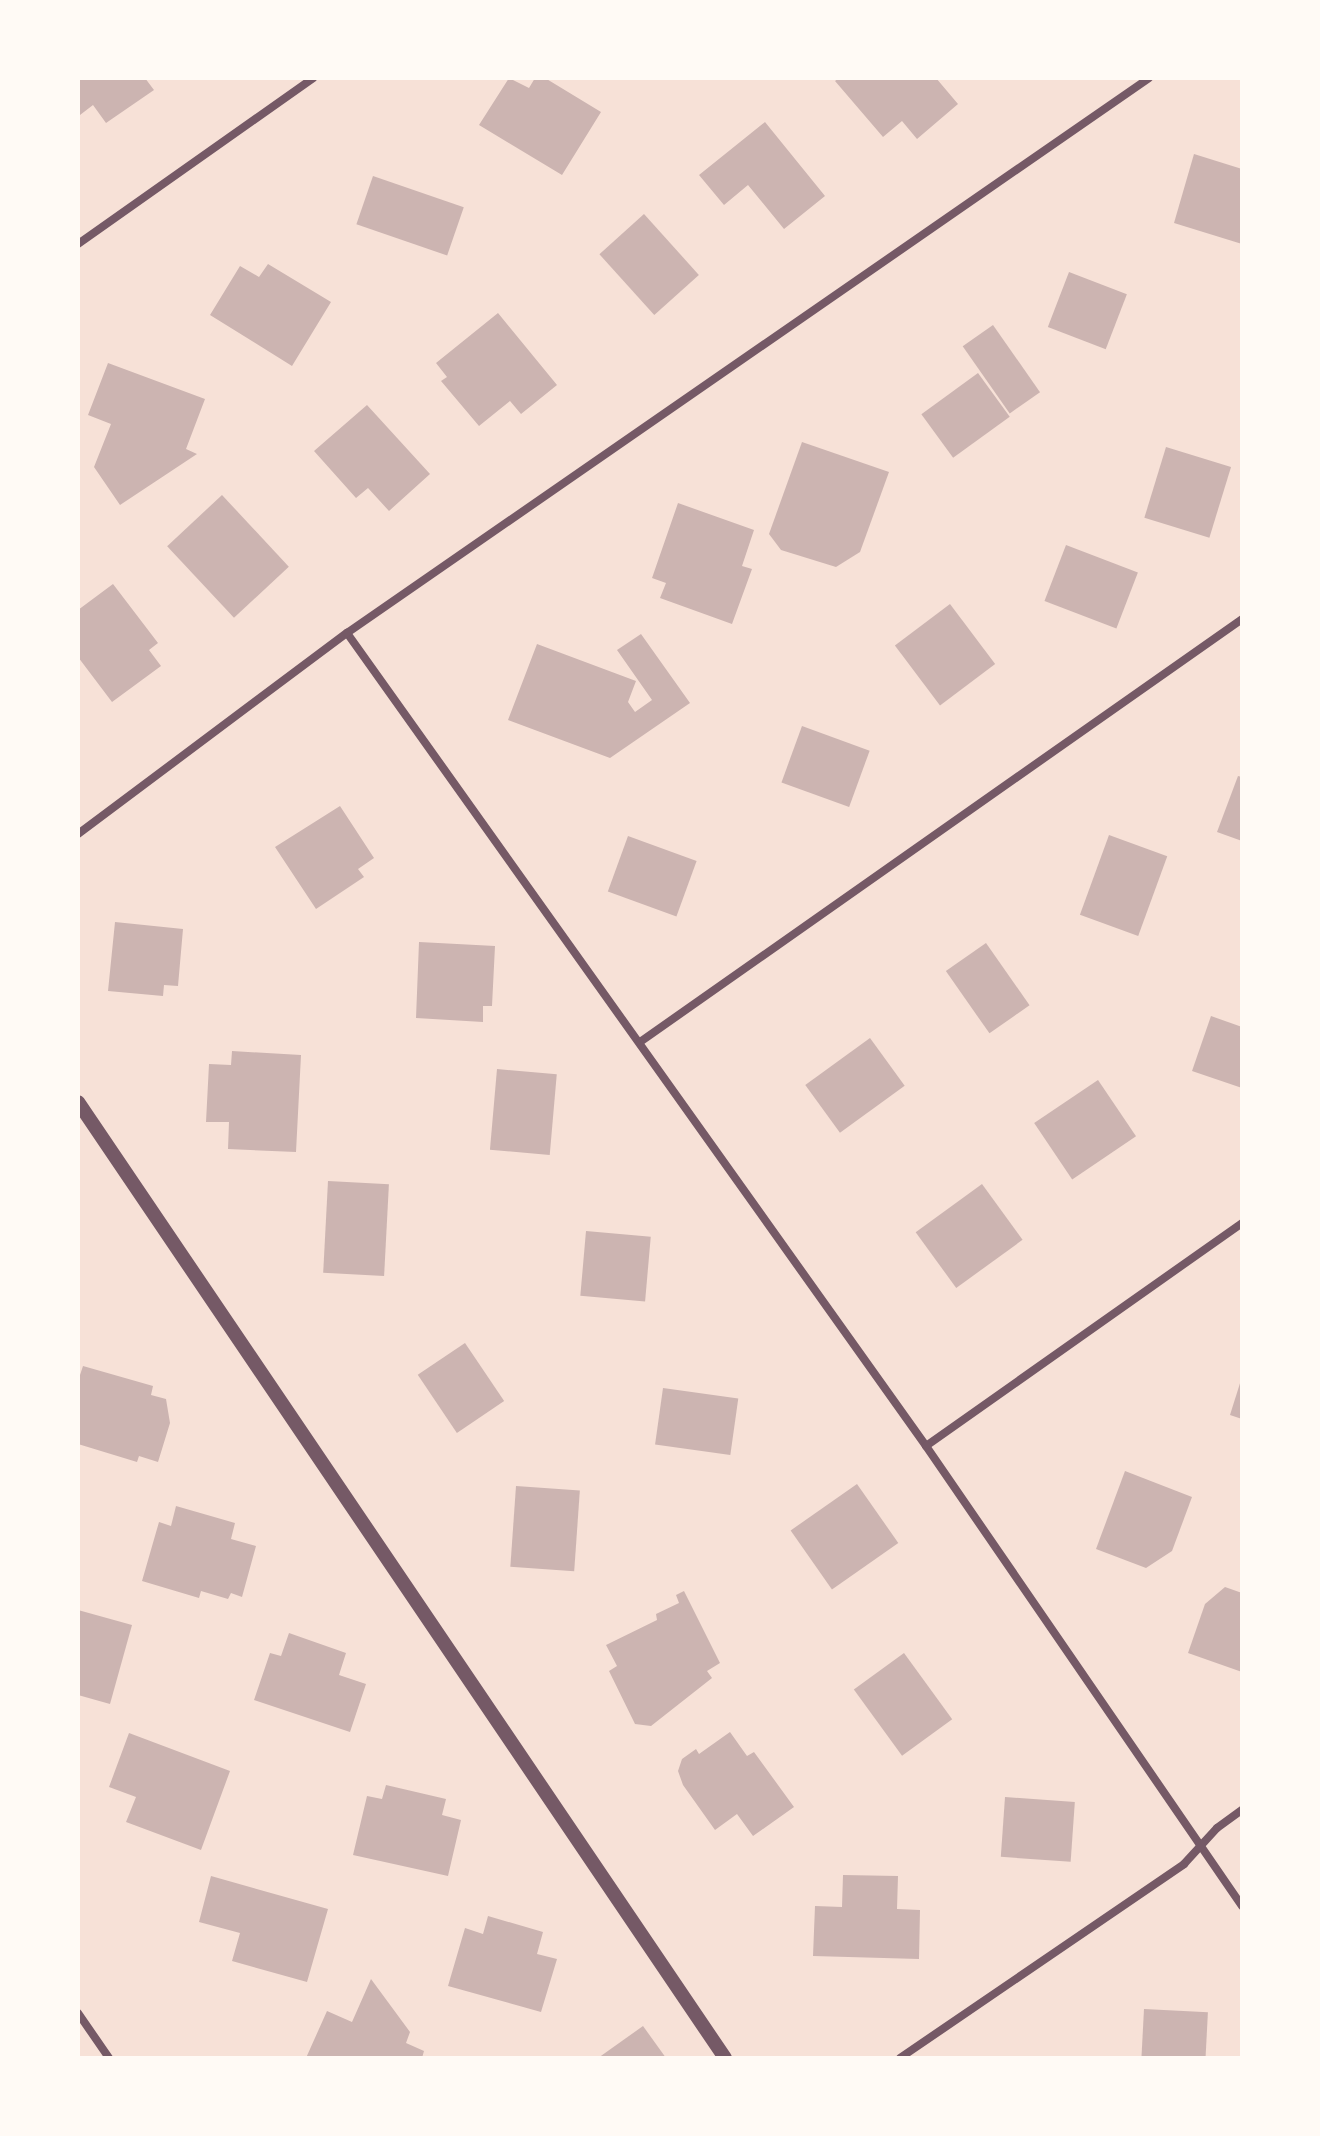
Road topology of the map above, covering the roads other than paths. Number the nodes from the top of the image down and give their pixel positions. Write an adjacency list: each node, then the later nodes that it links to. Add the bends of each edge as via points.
1 (313, 78): 3 (street)
2 (1149, 78): 5 (street)
3 (78, 244)
4 (1242, 619): 7 (street)
5 (347, 633): 6 (street); 7 (street)
6 (78, 834)
7 (640, 1042): 10 (street)
8 (78, 1102): 16 (street)
9 (1242, 1223): 10 (street)
10 (926, 1446): 12 (street)
11 (1242, 1810): 12 (street)
12 (1200, 1846): 13 (street); 17 (street, via 1184,1864)
13 (1242, 1906)
14 (78, 2013): 15 (street)
15 (109, 2058)
16 (725, 2058)
17 (900, 2058)

